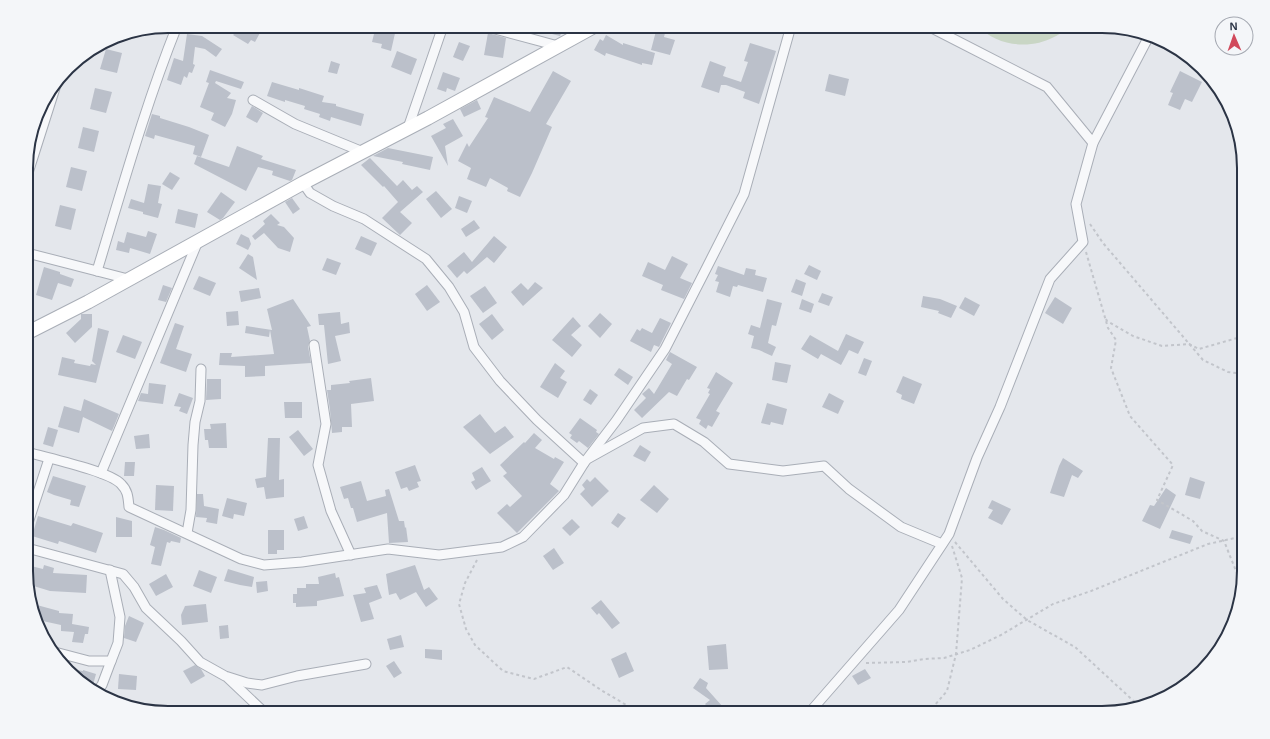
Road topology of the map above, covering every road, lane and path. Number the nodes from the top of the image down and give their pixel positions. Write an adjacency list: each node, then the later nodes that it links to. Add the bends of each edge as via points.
1 (174, 33): 20 (street, via 144,116)
2 (441, 33): 11 (street)
3 (510, 33): 8 (street)
4 (582, 33): 8 (main road)
5 (789, 33): 31 (street, via 744,194 665,349)
6 (942, 33): 12 (street, via 1047,87)
7 (1147, 41): 12 (street)
8 (558, 46): 11 (main road)
9 (51, 99): 14 (street)
10 (253, 100): 13 (street, via 295,124)
11 (408, 128): 13 (main road)
12 (1093, 143): 18 (street, via 1076,204)
13 (363, 152): 15 (main road)
14 (34, 155)
15 (303, 183): 17 (main road); 31 (street, via 310,193 364,219 426,259 449,287 464,312 474,347 500,381 537,420)
16 (1087, 221): 25 (path)
17 (198, 241): 21 (main road); 32 (street)
18 (1083, 242): 22 (path); 35 (street, via 1050,279)
19 (33, 255): 20 (street)
20 (97, 271): 21 (street)
21 (128, 279): 23 (main road)
22 (1103, 311): 25 (path, via 1107,321 1133,336 1162,346); 37 (path, via 1108,328 1116,340 1111,368 1130,416 1173,465 1158,500 1193,521 1202,531)
23 (33, 330)
24 (1237, 338): 25 (path, via 1199,349)
25 (1189, 344): 28 (path, via 1203,360 1228,372)
26 (314, 345): 41 (street, via 326,424 318,465 331,512)
27 (201, 369): 34 (street, via 200,400 193,445 191,510)
28 (1237, 373)
29 (33, 454): 30 (street)
30 (49, 459): 32 (street); 33 (street)
31 (585, 461): 38 (street, via 643,428 674,424 704,442 729,464 783,472 824,466 901,527); 40 (street, via 564,495 523,537 502,547)
32 (101, 473): 34 (street, via 120,483 128,493 129,507)
33 (33, 508)
34 (187, 533): 41 (street, via 241,559 264,565)
35 (949, 534): 38 (street); 44 (path, via 1003,599); 46 (path, via 962,578)
36 (1237, 538): 37 (path)
37 (1224, 541): 43 (path); 44 (path, via 1208,544 1053,604)
38 (942, 544): 48 (street, via 899,610)
39 (33, 550): 42 (street)
40 (483, 550): 41 (street, via 439,555 388,549); 54 (path, via 465,583 459,604 466,629 475,645 503,671 534,679 567,667)
41 (351, 555)
42 (110, 570): 47 (street, via 120,617 118,643); 50 (street, via 123,574 146,608 200,662)
43 (1237, 574)
44 (1027, 620): 46 (path, via 1000,636); 52 (path, via 1075,646)
45 (62, 654): 47 (street, via 89,662)
46 (956, 654): 48 (path, via 944,658 906,662); 56 (path, via 947,691)
47 (111, 661): 51 (street)
48 (853, 663): 55 (street)
49 (366, 664): 50 (street, via 262,685)
50 (225, 676): 53 (street)
51 (100, 688)
52 (1135, 702)
53 (257, 706)
54 (627, 706)
55 (814, 706)
56 (934, 706)

